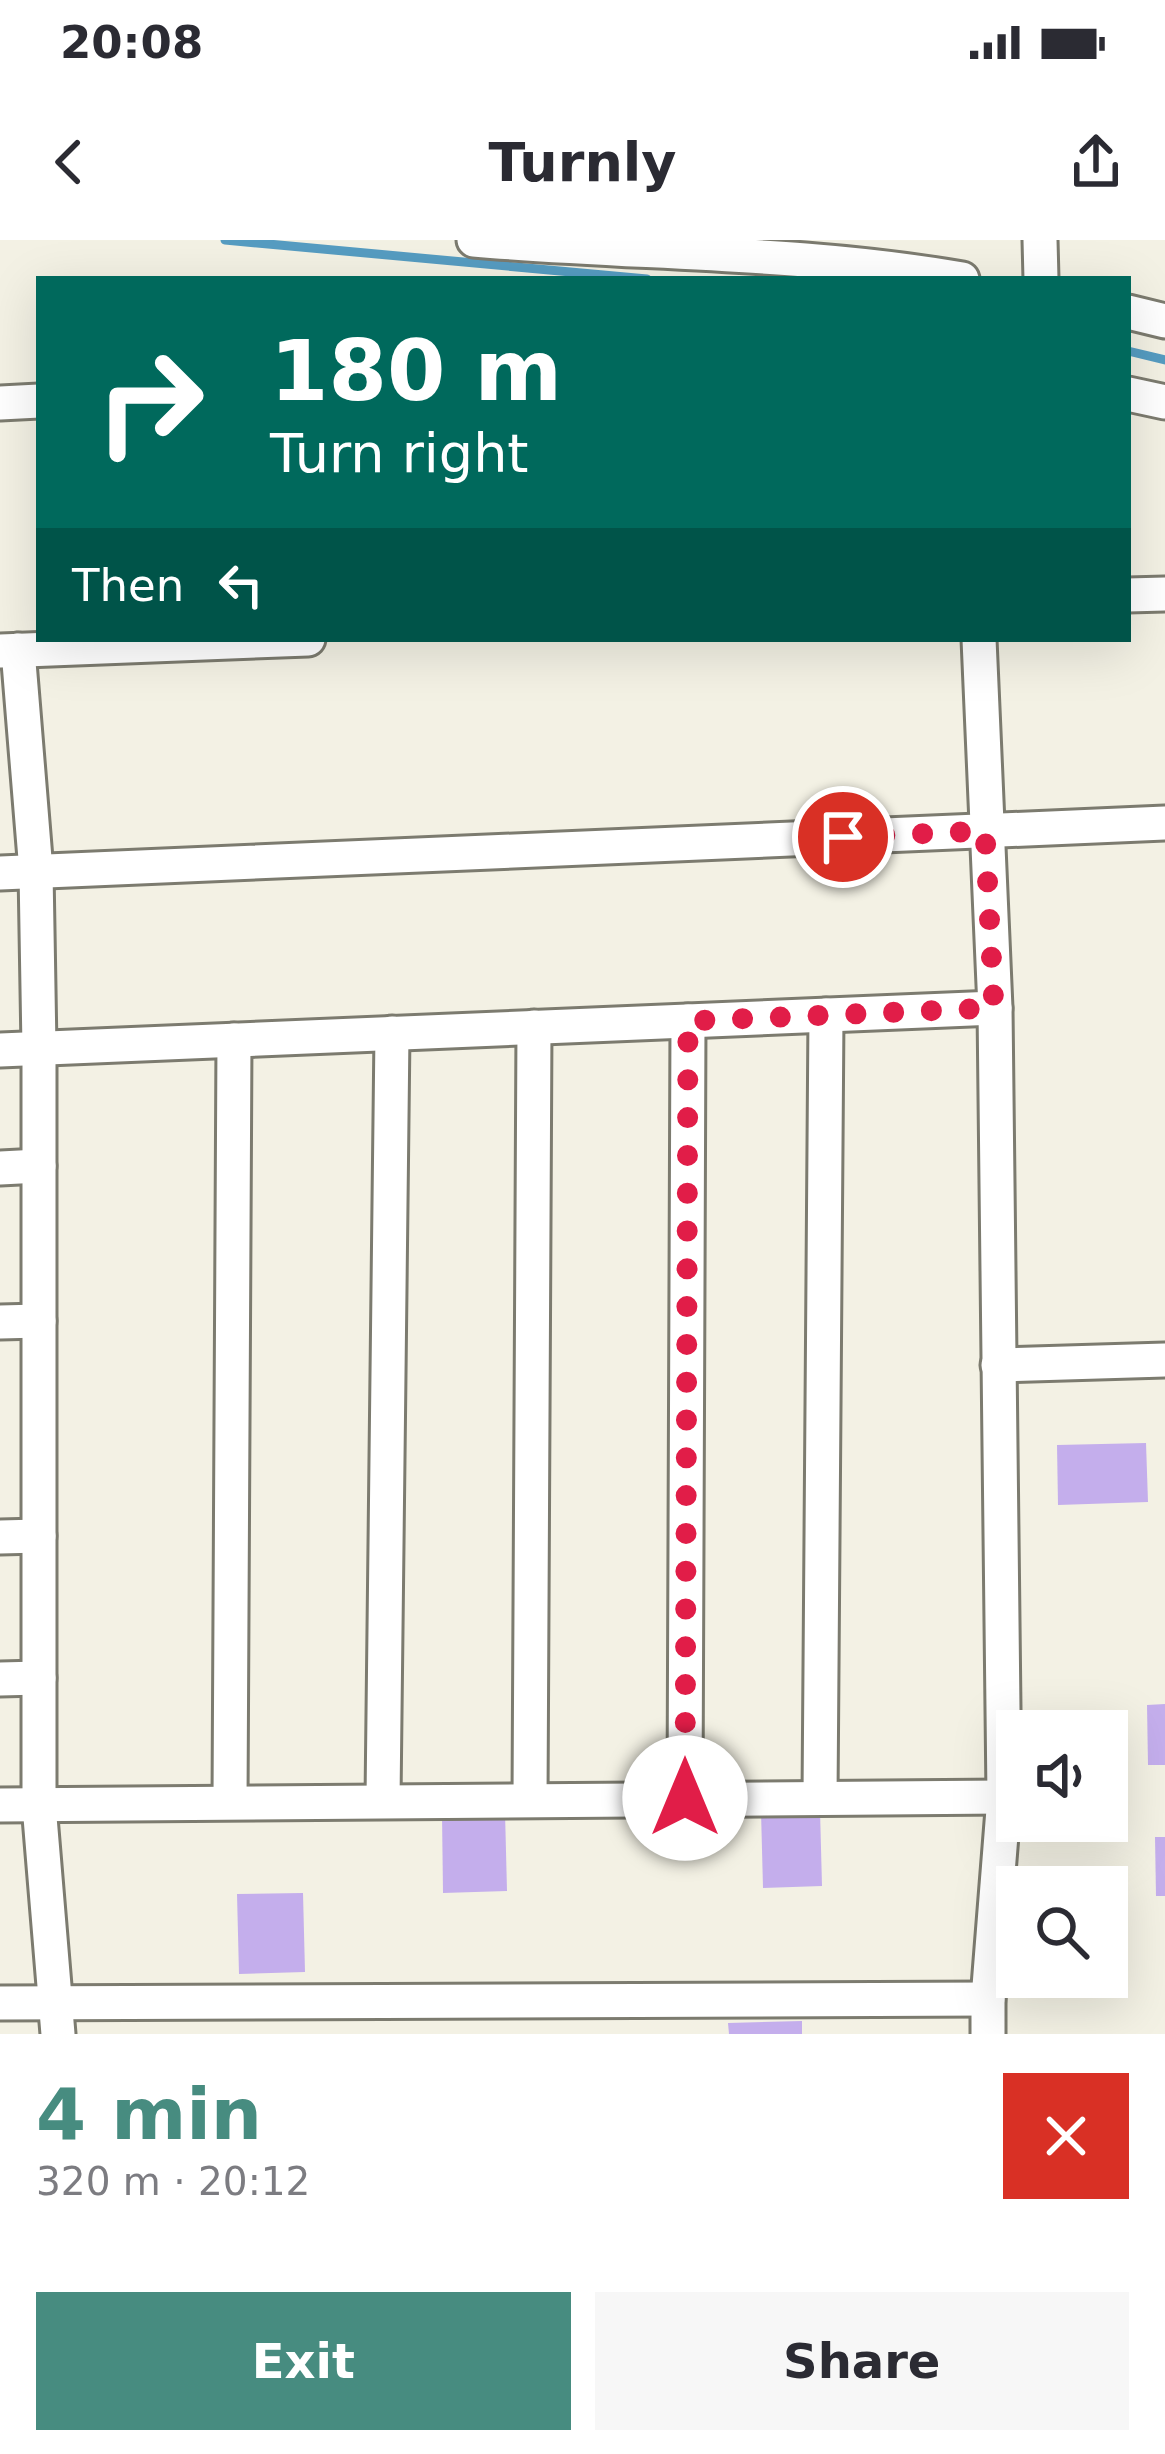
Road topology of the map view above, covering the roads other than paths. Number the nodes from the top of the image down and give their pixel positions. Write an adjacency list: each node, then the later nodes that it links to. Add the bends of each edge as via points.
1 (1040, 240): 7 (street)
2 (492, 241): 3 (street)
3 (608, 243): 4 (street)
4 (737, 248): 5 (street)
5 (922, 256): 6 (street)
6 (957, 276)
7 (1041, 276)
8 (1131, 313): 9 (street)
9 (1165, 321)
10 (1131, 395): 12 (street)
11 (36, 401): 13 (street)
12 (1165, 402)
13 (0, 403)
14 (1165, 593): 15 (street)
15 (1131, 596)
16 (226, 642): 18 (street)
17 (979, 642): 20 (street)
18 (9, 650): 21 (street)
19 (1165, 823): 20 (street)
20 (985, 831): 21 (street); 23 (street)
21 (36, 871): 22 (street); 29 (street)
22 (0, 873)
23 (994, 1008): 24 (street); 36 (street)
24 (826, 1015): 25 (street); 44 (street)
25 (688, 1021): 26 (street); 43 (street)
26 (534, 1027): 27 (street); 46 (street)
27 (392, 1033): 28 (street); 45 (street)
28 (235, 1040): 29 (street); 47 (street)
29 (39, 1048): 30 (street); 31 (street)
30 (0, 1049)
31 (39, 1166): 32 (street); 33 (street)
32 (0, 1168)
33 (39, 1321): 34 (street); 37 (street)
34 (0, 1322)
35 (1165, 1360): 36 (street)
36 (998, 1365): 41 (street)
37 (39, 1536): 38 (street); 39 (street)
38 (0, 1537)
39 (39, 1678): 40 (street); 49 (street)
40 (0, 1679)
41 (1003, 1710)
42 (996, 1797): 44 (street)
43 (685, 1798): 44 (street); 46 (street)
44 (820, 1798)
45 (383, 1800): 46 (street); 47 (street)
46 (530, 1800)
47 (230, 1802): 49 (street)
48 (0, 1805): 49 (street)
49 (39, 1805): 53 (street)
50 (1000, 1842): 51 (street)
51 (988, 1999): 53 (street); 54 (street)
52 (0, 2003): 53 (street)
53 (57, 2018)
54 (988, 2034)

